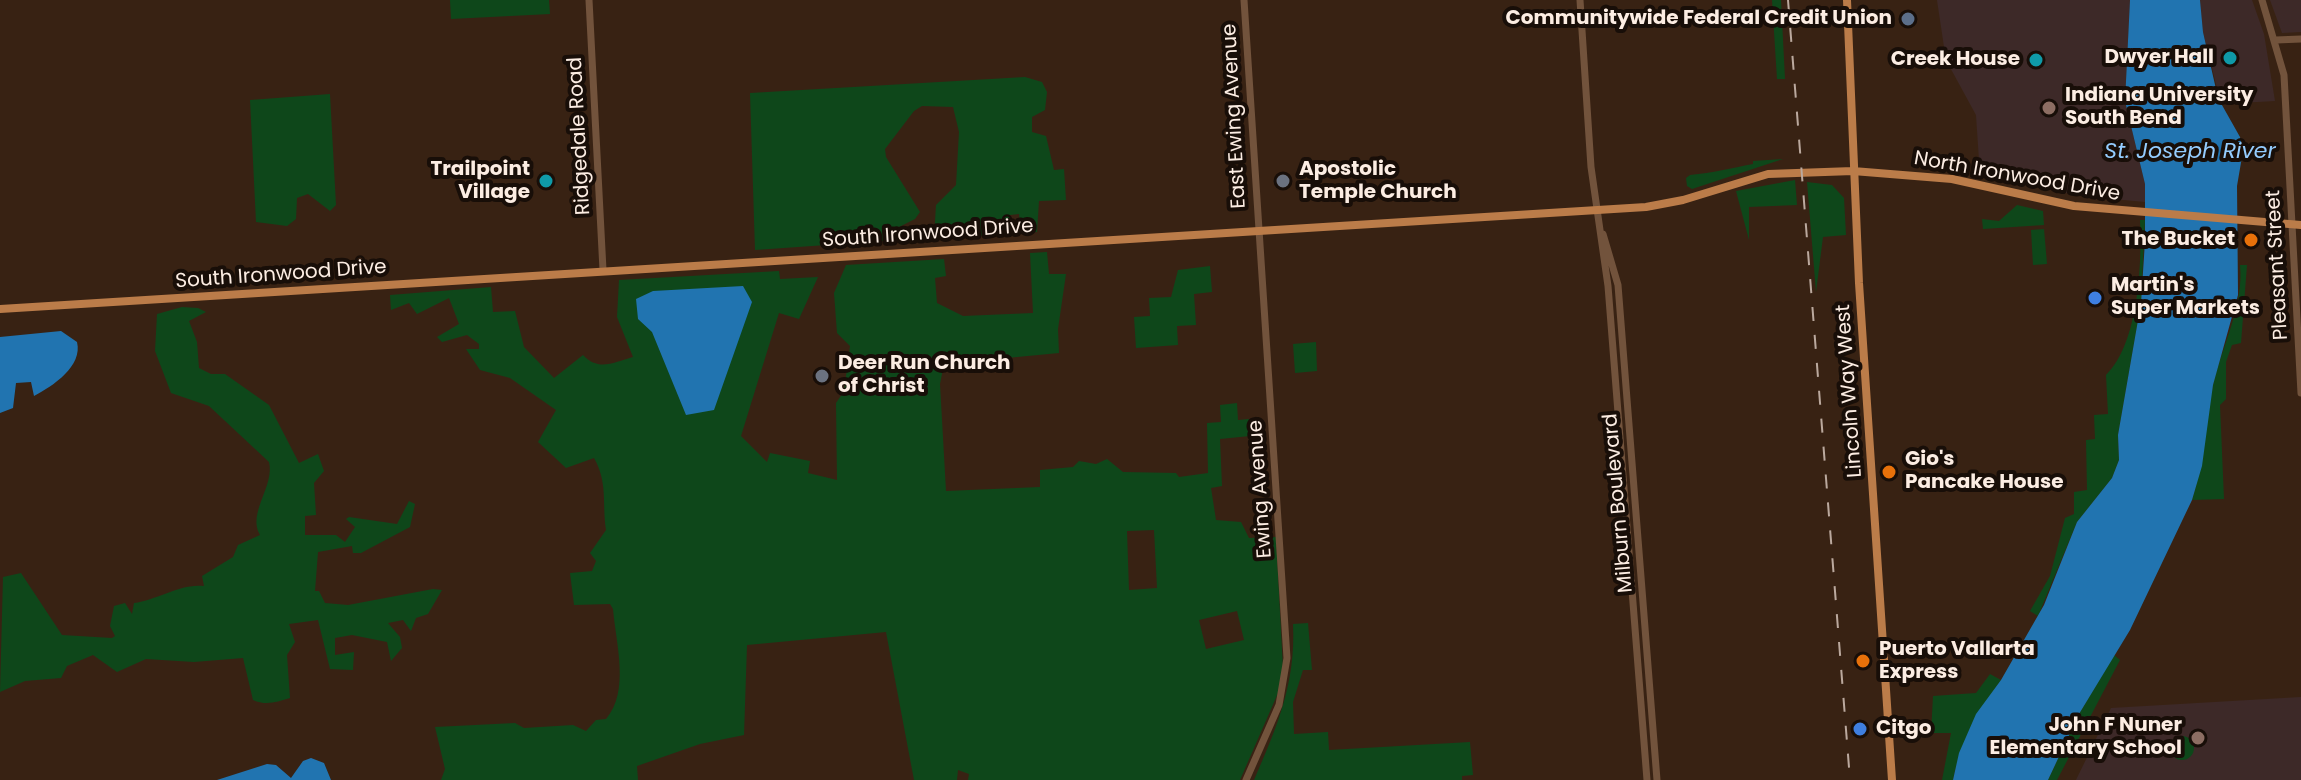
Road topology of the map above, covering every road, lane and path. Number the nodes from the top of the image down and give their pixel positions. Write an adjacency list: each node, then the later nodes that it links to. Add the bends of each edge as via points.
1 (589, 0): 13 (street, Ridgedale Road)
2 (1244, 0): 12 (street, East Ewing Avenue)
3 (1580, 0): 9 (street, Milburn Boulevard)
4 (1847, 0): 8 (main road, Lincoln Way West)
5 (2262, 0): 7 (street, Pleasant Street)
6 (2301, 39): 7 (street)
7 (2276, 40): 10 (street, Pleasant Street, via 2284,75)
8 (1853, 171): 9 (main road, South Ironwood Drive, via 1768,174 1670,204); 10 (main road, North Ironwood Drive, via 1932,176 2061,204); 19 (main road, Lincoln Way West)
9 (1597, 210): 11 (street, Milburn Boulevard); 12 (main road, South Ironwood Drive)
10 (2296, 225): 15 (street, Pleasant Street)
11 (1600, 227): 17 (street, Milburn Boulevard); 18 (street, Milburn Boulevard, via 1618,285)
12 (1258, 229): 13 (main road, South Ironwood Drive); 16 (street, Ewing Avenue, via 1287,658 1282,695)
13 (603, 270): 14 (main road, South Ironwood Drive)
14 (0, 309)
15 (2301, 393)
16 (1246, 780)
17 (1647, 780)
18 (1657, 780)
19 (1892, 780)

